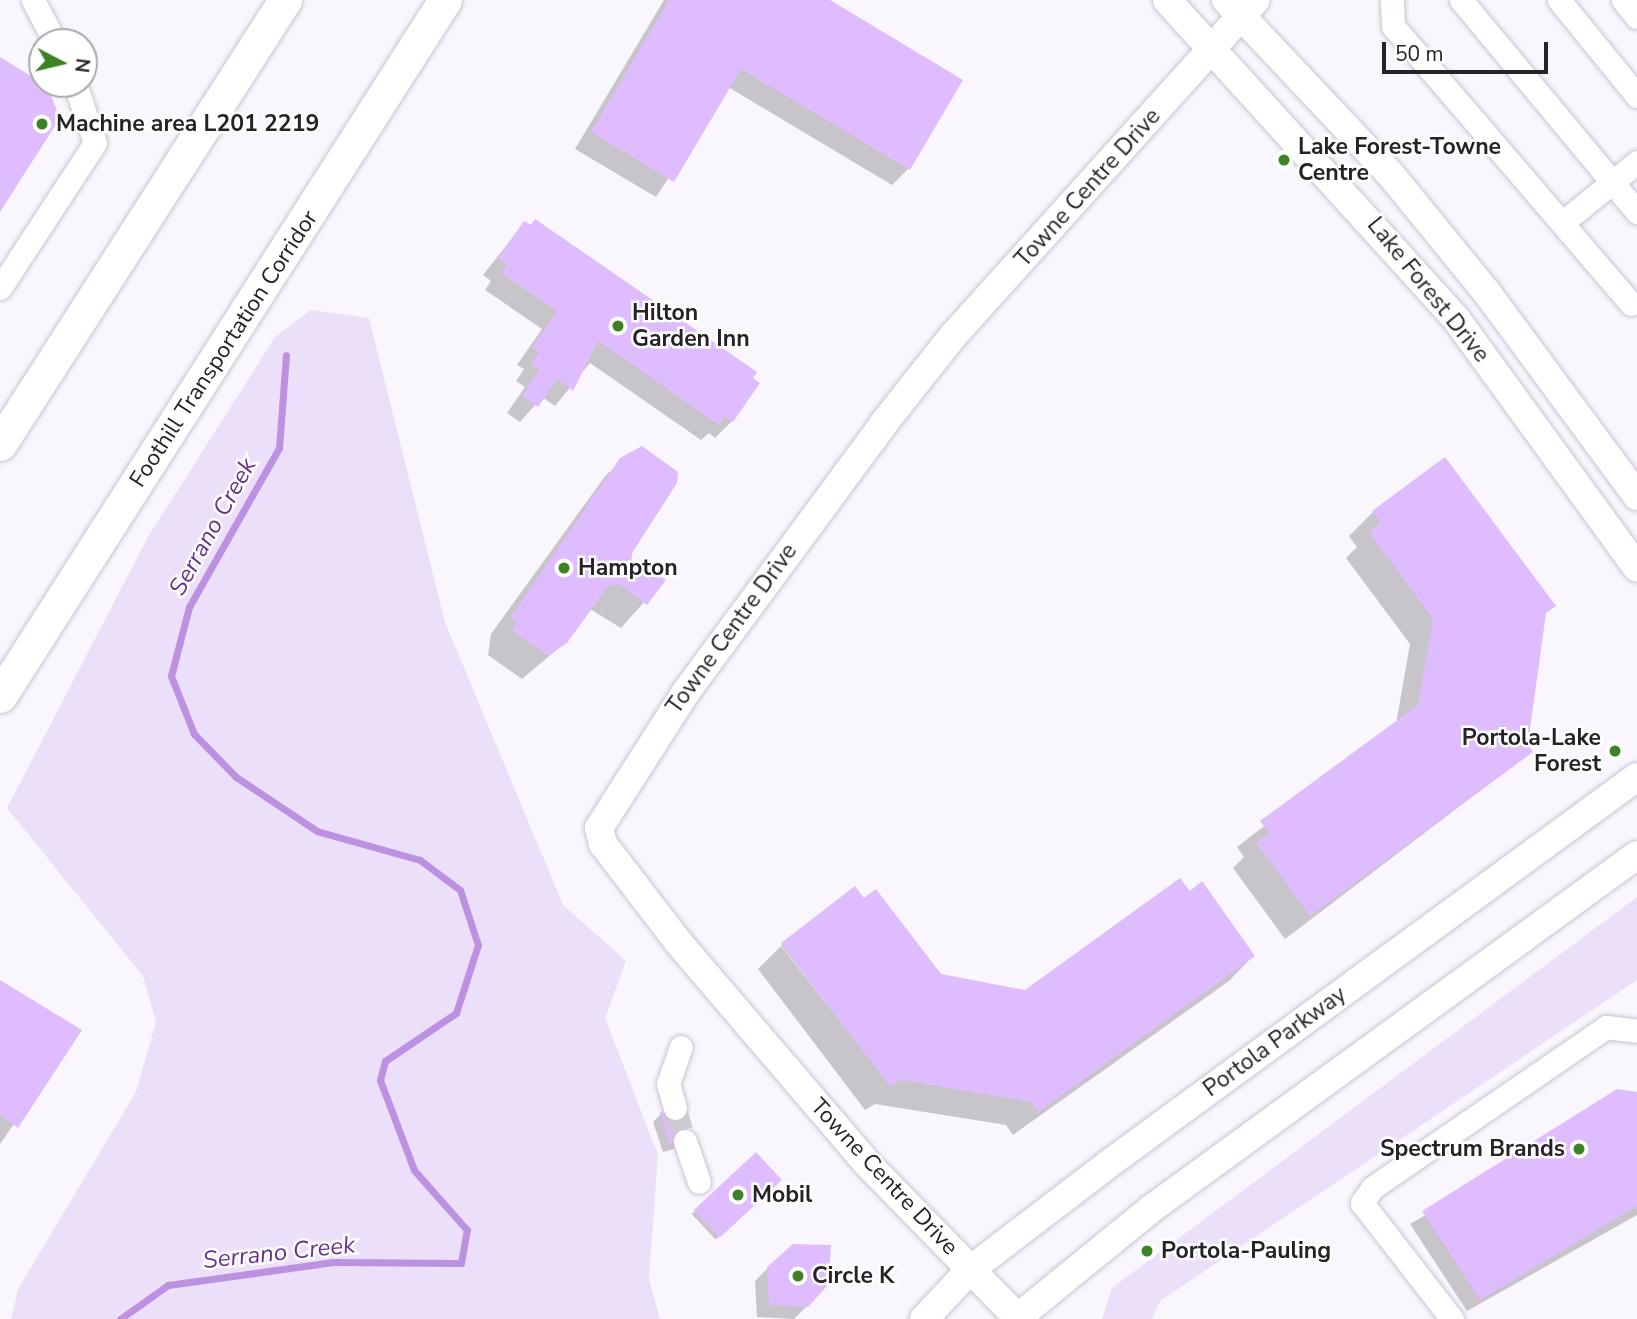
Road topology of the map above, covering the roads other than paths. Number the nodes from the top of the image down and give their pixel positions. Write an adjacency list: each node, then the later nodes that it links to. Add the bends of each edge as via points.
1 (33, 0): 11 (lane)
2 (285, 0): 21 (highway)
3 (445, 0): 24 (highway, Foothill Transportation Corridor)
4 (1167, 0): 12 (main road, Lake Forest Drive)
5 (1392, 0): 18 (lane, via 1393,26)
6 (1461, 0): 16 (lane)
7 (1559, 0): 13 (lane)
8 (1623, 0): 10 (lane)
9 (1242, 5): 12 (main road, Towne Centre Drive); 22 (main road, Lake Forest Drive, via 1435,229)
10 (1637, 17)
11 (48, 28)
12 (1214, 48): 23 (main road, Lake Forest Drive, via 1457,320); 32 (main road, Towne Centre Drive, via 954,335 884,423 686,692 600,822 603,844 679,943 866,1162)
13 (1637, 96)
14 (80, 98): 19 (lane, via 95,143)
15 (1637, 162): 16 (lane)
16 (1612, 180): 17 (lane); 18 (lane)
17 (1637, 212)
18 (1562, 223): 20 (lane)
19 (0, 288)
20 (1631, 304)
21 (0, 444)
22 (1637, 496)
23 (1637, 568)
24 (0, 696)
25 (1637, 776): 32 (main road, Portola Parkway)
26 (1637, 855): 33 (main road, via 1151,1209)
27 (1637, 1031): 35 (lane, via 1606,1027 1372,1188 1362,1203)
28 (681, 1047): 29 (lane, via 668,1084)
29 (675, 1108)
30 (685, 1141): 31 (lane)
31 (699, 1182)
32 (970, 1270): 33 (main road, Towne Centre Drive); 34 (main road, Portola Parkway)
33 (1017, 1318)
34 (924, 1319)
35 (1452, 1319)

